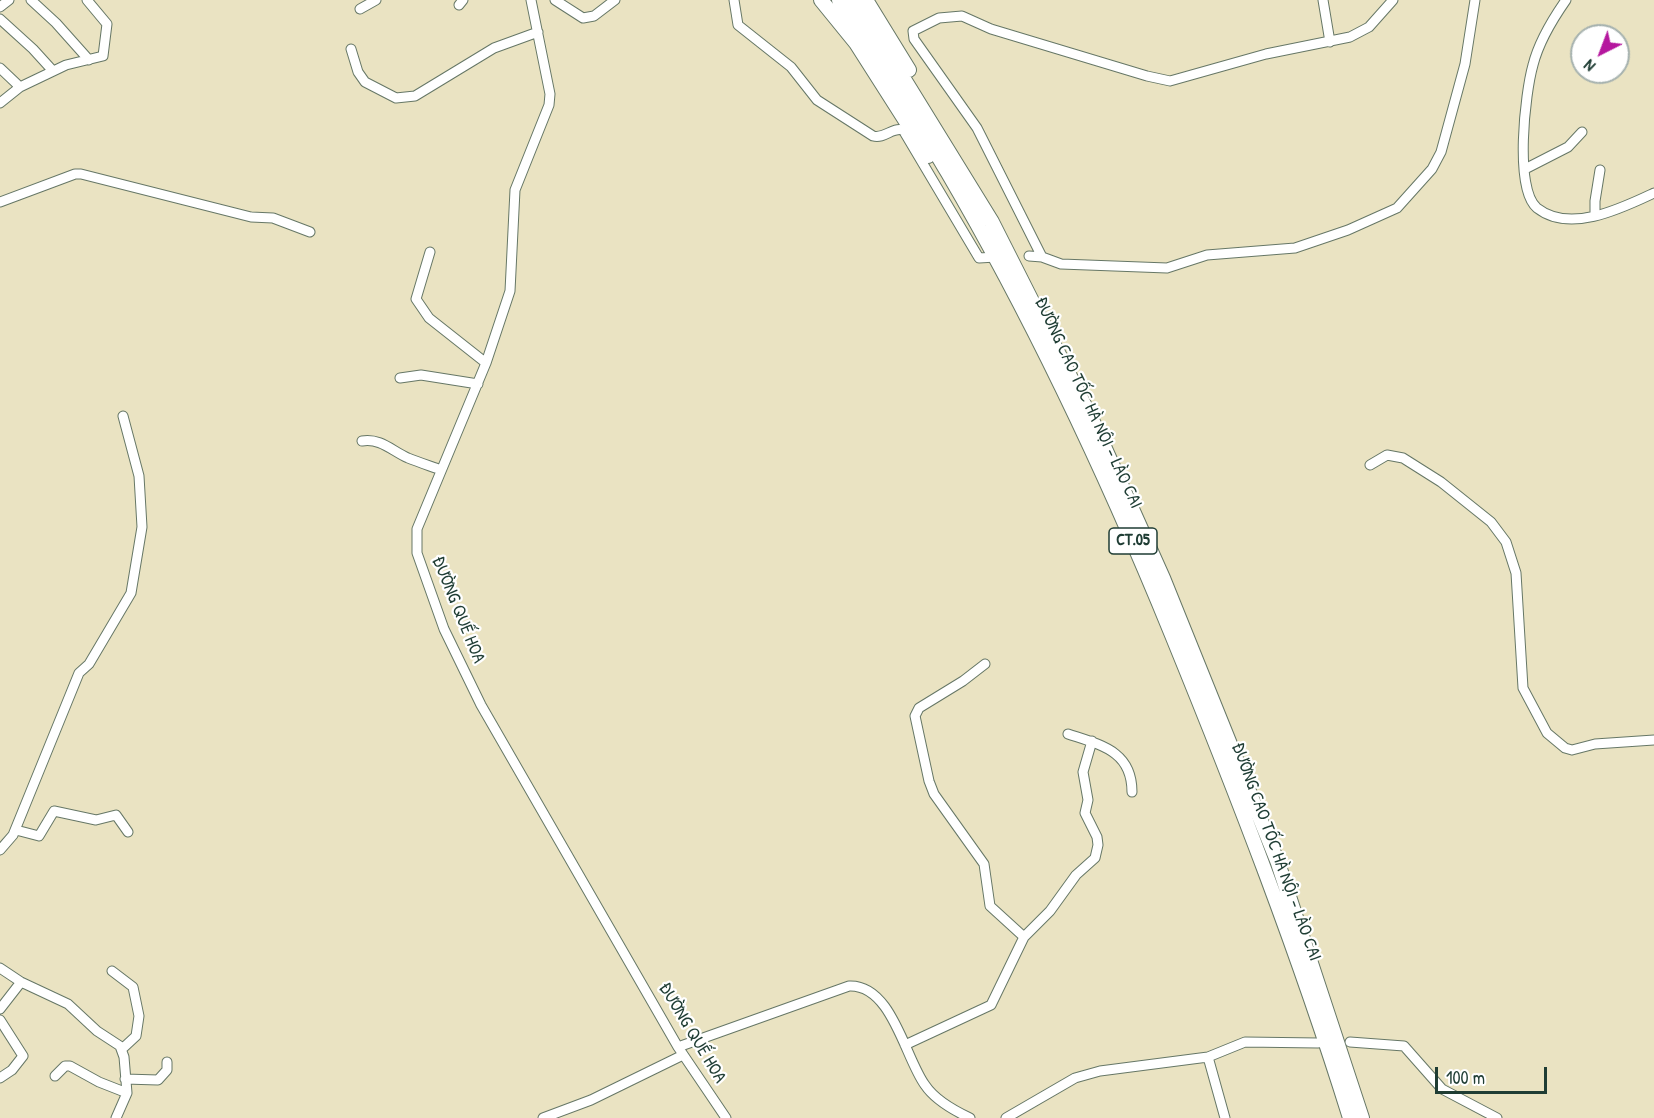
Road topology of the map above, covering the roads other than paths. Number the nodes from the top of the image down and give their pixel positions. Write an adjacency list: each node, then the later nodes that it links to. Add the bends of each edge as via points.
1 (9, 0): 17 (street)
2 (31, 0): 23 (street)
3 (87, 0): 23 (street, via 107,29 105,53)
4 (376, 0): 18 (street)
5 (531, 0): 20 (street, ĐƯỜNG QUẾ HOA)
6 (555, 0): 7 (street, via 578,17 588,18)
7 (615, 0)
8 (734, 0): 39 (street, via 738,25 791,68 817,100 873,136 884,137 903,130 979,258)
9 (821, 0): 34 (highway, via 856,43 924,151)
10 (839, 0): 34 (highway, ĐƯỜNG CAO TỐC HÀ NỘI - LÀO CAI / CT.05, via 903,96)
11 (853, 0): 28 (highway, ĐƯỜNG CAO TỐC HÀ NỘI - LÀO CAI / CT.05)
12 (866, 0): 28 (highway, via 898,50)
13 (1323, 0): 21 (street)
14 (1393, 0): 21 (street, via 1364,31)
15 (1474, 0): 40 (street, via 1465,64 1441,152 1432,169 1397,208 1295,248 1207,255 1167,268 1061,264)
16 (1566, 0): 30 (street, via 1547,30 1533,65 1525,121)
17 (0, 7)
18 (360, 9)
19 (0, 19): 25 (street)
20 (538, 32): 22 (street, via 494,48 415,96 396,98 364,82); 41 (street, ĐƯỜNG QUẾ HOA, via 550,84 549,105 515,190 512,285)
21 (1330, 42): 40 (street, via 1266,54 1167,81 991,29 962,16 939,18 917,27 914,39 977,128)
22 (351, 48)
23 (89, 60): 25 (street)
24 (0, 68): 26 (street)
25 (53, 71): 26 (street)
26 (20, 87): 27 (street)
27 (0, 104)
28 (938, 131): 80 (highway, ĐƯỜNG CAO TỐC HÀ NỘI - LÀO CAI / CT.05, via 1018,270 1094,424 1162,578 1278,863)
29 (1582, 132): 30 (street, via 1568,147)
30 (1524, 169): 35 (street, via 1528,197 1542,211 1560,218)
31 (1600, 170): 35 (street)
32 (1654, 193): 35 (street)
33 (0, 202): 36 (street, via 81,174 250,217 273,218)
34 (970, 211): 79 (highway, ĐƯỜNG CAO TỐC HÀ NỘI - LÀO CAI / CT.05, via 1084,430 1150,582 1268,873)
35 (1596, 215)
36 (309, 232)
37 (430, 252): 41 (street, via 416,299 429,318)
38 (1029, 256): 40 (street)
39 (996, 257)
40 (1042, 257)
41 (486, 363): 43 (street, ĐƯỜNG QUẾ HOA)
42 (400, 378): 43 (street, via 421,375)
43 (478, 384): 47 (street, ĐƯỜNG QUẾ HOA)
44 (123, 416): 53 (street, via 139,476 142,517 133,587 89,664 79,673)
45 (362, 441): 47 (street, via 389,446)
46 (1370, 465): 50 (street, via 1387,455 1413,463 1473,507 1501,534 1515,568 1523,688 1538,719 1557,743 1572,750 1595,744)
47 (441, 470): 66 (street, ĐƯỜNG QUẾ HOA, via 416,540 444,629 481,705)
48 (985, 664): 56 (street, via 919,708 915,716 934,794 984,864 990,906)
49 (1068, 734): 51 (street)
50 (1654, 740)
51 (1092, 741): 52 (street, via 1125,763 1132,778); 56 (street, via 1083,772 1088,800 1085,813 1097,837 1097,852)
52 (1132, 792)
53 (16, 830): 54 (street, via 39,836 54,811 96,820 116,815); 55 (street)
54 (128, 832)
55 (0, 850)
56 (1024, 937): 64 (street, via 991,1005)
57 (0, 968): 59 (street)
58 (112, 971): 65 (street, via 133,987 139,1016 136,1036)
59 (21, 982): 60 (street); 65 (street, via 68,1004)
60 (0, 1009)
61 (0, 1020): 70 (street, via 23,1056)
62 (1350, 1042): 81 (street, via 1404,1046 1442,1089)
63 (1318, 1043): 67 (street, via 1245,1042)
64 (905, 1045): 66 (street, via 883,1005 868,988 858,985); 76 (street, via 931,1093)
65 (122, 1049): 71 (street)
66 (681, 1051): 74 (street, via 591,1100); 75 (street, ĐƯỜNG QUẾ HOA)
67 (1208, 1057): 77 (street, via 1087,1074); 78 (street)
68 (167, 1062): 71 (street, via 158,1080)
69 (55, 1076): 72 (street, via 70,1066)
70 (0, 1078)
71 (125, 1079): 72 (street)
72 (127, 1093): 73 (street)
73 (116, 1118)
74 (543, 1118)
75 (726, 1118)
76 (970, 1118)
77 (1006, 1118)
78 (1225, 1118)
79 (1350, 1118)
80 (1362, 1118)
81 (1497, 1118)

